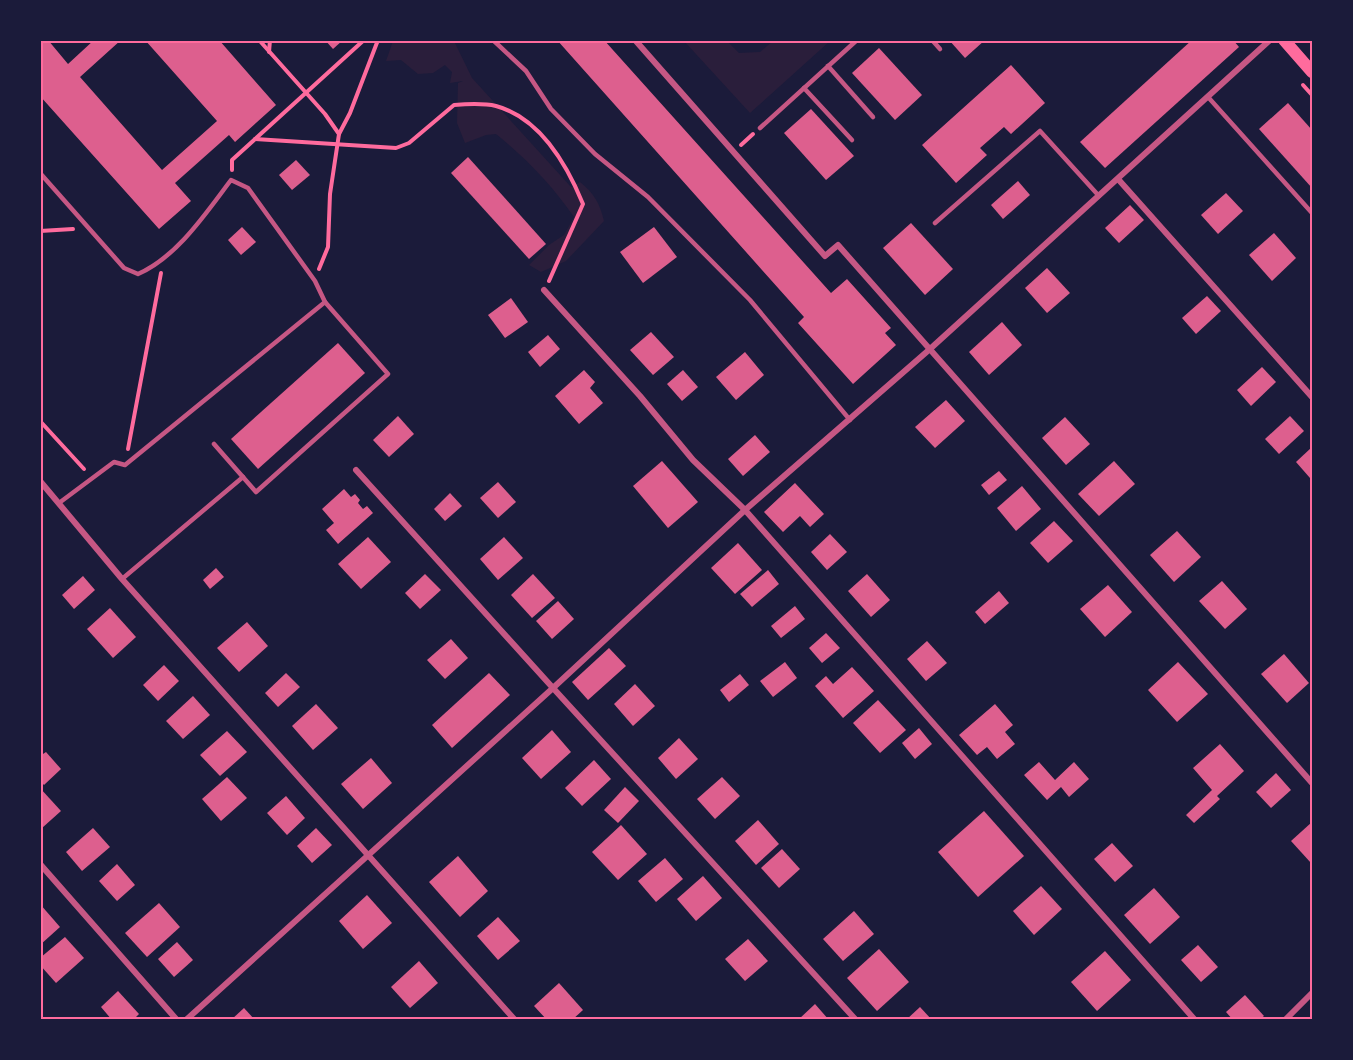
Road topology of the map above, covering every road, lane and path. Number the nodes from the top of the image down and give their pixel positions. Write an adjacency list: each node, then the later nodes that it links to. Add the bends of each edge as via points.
1 (259, 40): 12 (path)
2 (270, 40): 12 (path)
3 (364, 40): 16 (path)
4 (378, 40): 20 (path)
5 (493, 40): 38 (lane, via 526,71 551,109 595,154 648,197 750,300)
6 (635, 40): 36 (street, via 825,256 838,245)
7 (857, 40): 13 (lane)
8 (932, 40): 11 (lane)
9 (1270, 40): 17 (street)
10 (1284, 40): 14 (main road)
11 (940, 49)
12 (269, 52): 16 (path)
13 (828, 66): 15 (lane); 18 (lane)
14 (1312, 72)
15 (804, 88): 19 (lane); 22 (lane)
16 (306, 93): 20 (path); 21 (path)
17 (1208, 97): 25 (street); 28 (lane)
18 (873, 117)
19 (760, 128)
20 (339, 134): 23 (path)
21 (255, 139): 23 (path); 26 (path, via 232,160)
22 (852, 140)
23 (339, 144): 33 (path, via 330,194 328,246); 34 (path, via 396,148 409,143 454,105 495,106 522,118 545,139 572,177 583,204)
24 (40, 173): 30 (lane)
25 (1118, 179): 27 (street); 37 (street)
26 (231, 180): 32 (lane, via 193,230); 33 (lane, via 248,188)
27 (1099, 196): 29 (lane, via 1040,131); 36 (street)
28 (1312, 213)
29 (935, 223)
30 (89, 228): 31 (path); 32 (lane, via 124,268 138,273 151,268)
31 (40, 231)
32 (165, 255): 41 (path)
33 (315, 281): 35 (lane)
34 (544, 290): 47 (street, via 693,460)
35 (325, 302): 41 (lane); 44 (lane, via 388,374 256,492)
36 (930, 349): 38 (street); 50 (street)
37 (1312, 397)
38 (850, 420): 47 (street)
39 (40, 421): 42 (path)
40 (214, 444): 44 (lane)
41 (124, 465): 46 (lane, via 114,462)
42 (84, 469)
43 (357, 470): 49 (street)
44 (243, 477): 48 (lane)
45 (40, 481): 46 (street)
46 (59, 503): 48 (street)
47 (745, 510): 49 (street); 58 (street)
48 (122, 579): 51 (street)
49 (553, 688): 51 (street); 57 (street)
50 (1312, 783)
51 (368, 856): 55 (street); 56 (street)
52 (40, 864): 54 (street)
53 (1312, 993): 59 (street)
54 (177, 1020)
55 (186, 1020)
56 (515, 1020)
57 (856, 1020)
58 (1195, 1020)
59 (1285, 1020)

